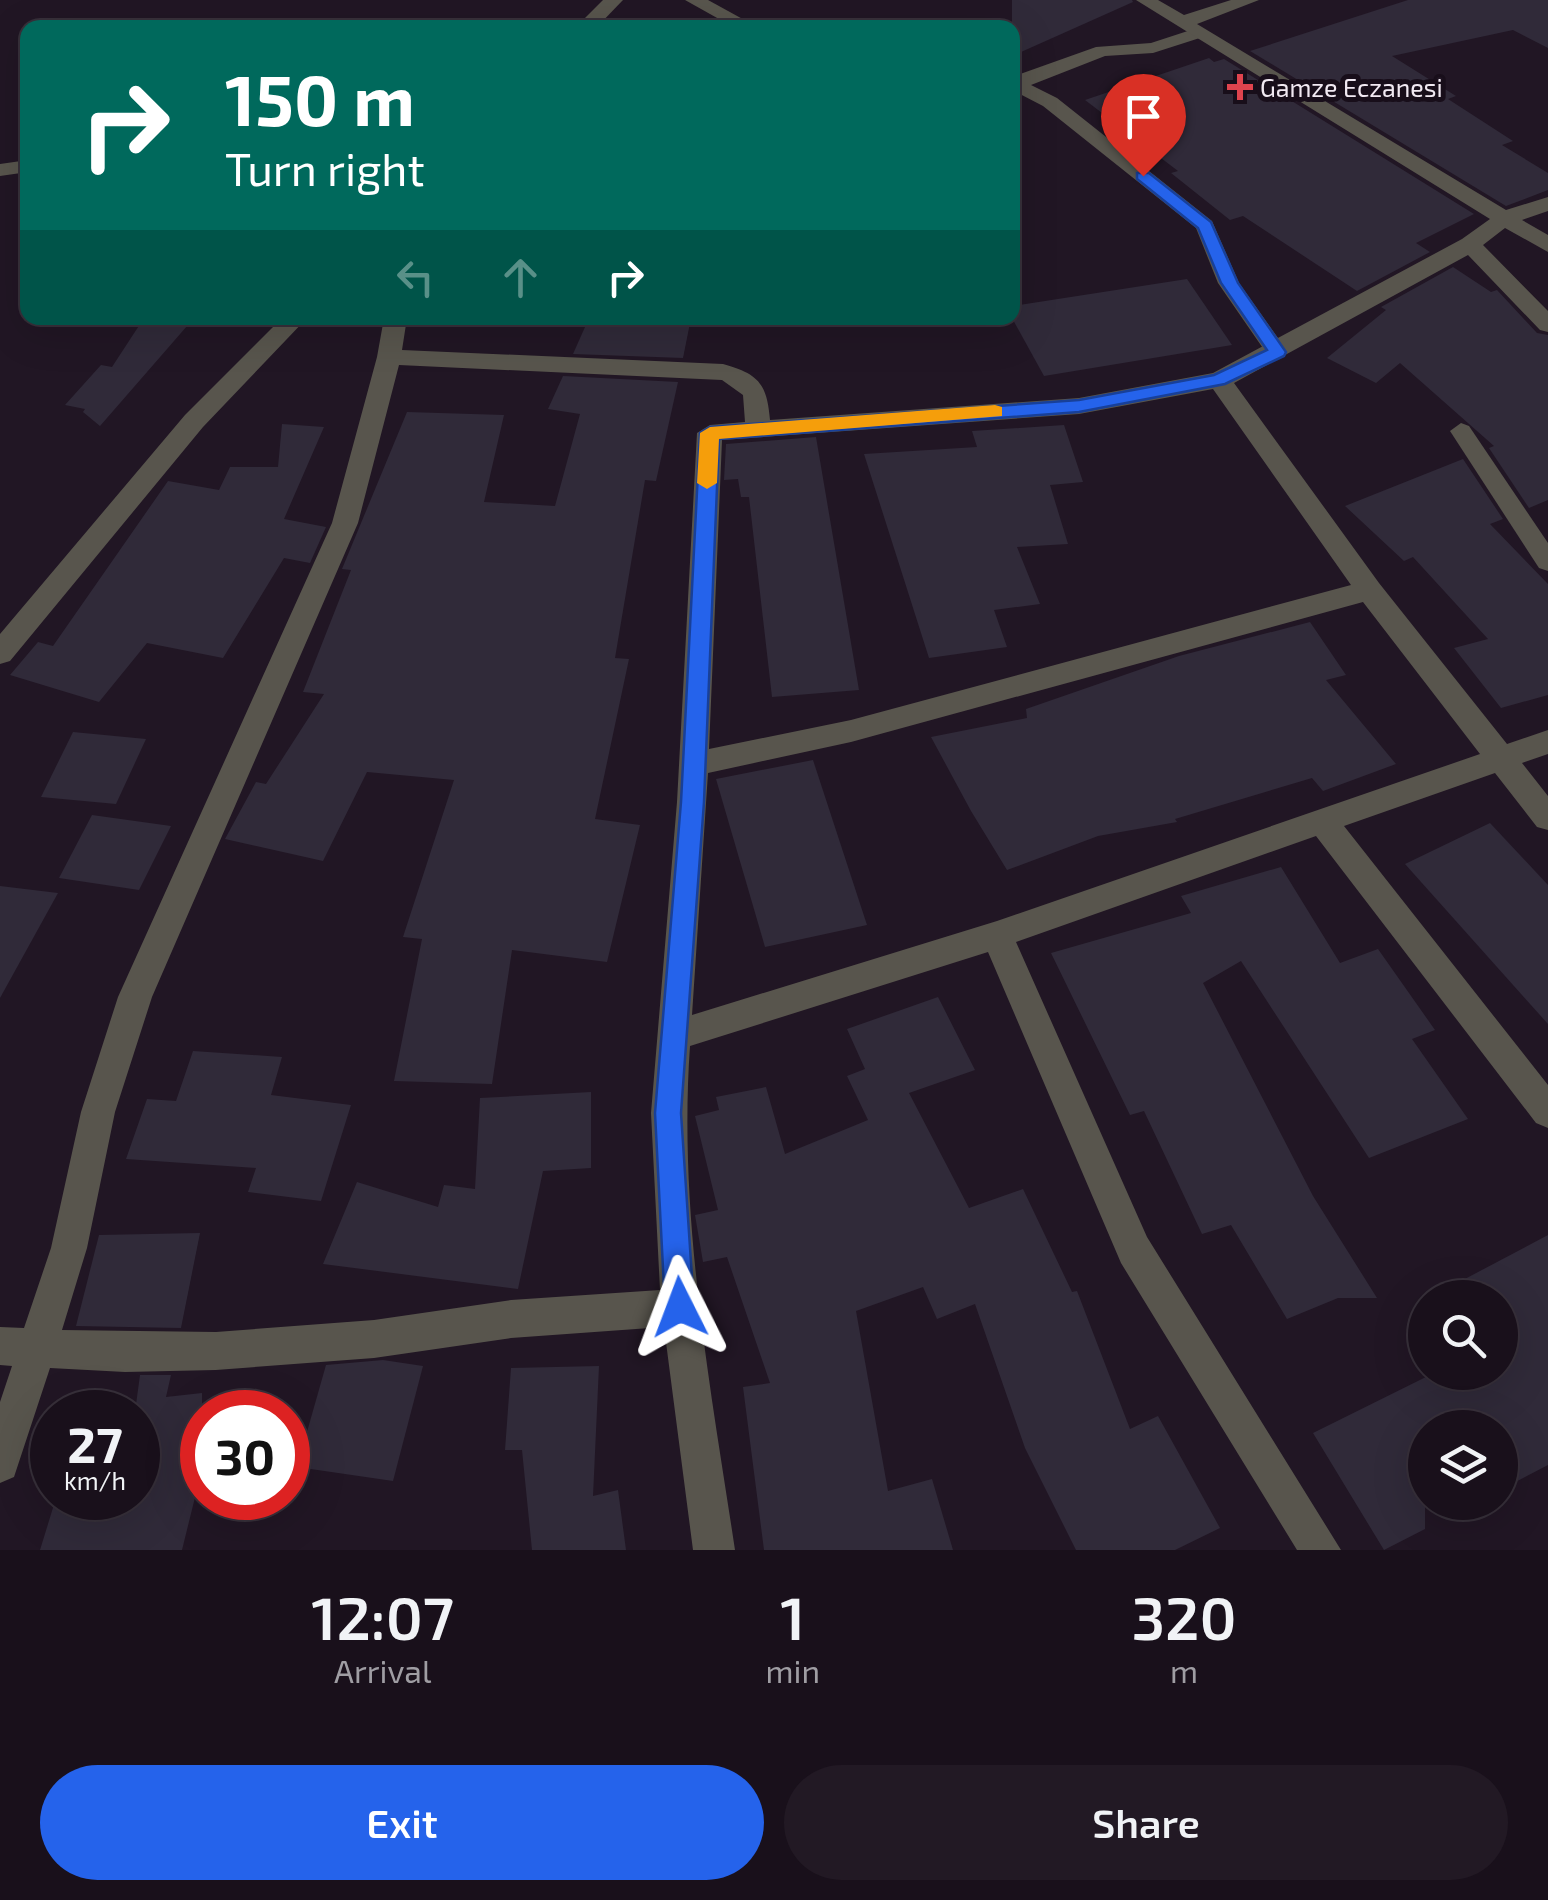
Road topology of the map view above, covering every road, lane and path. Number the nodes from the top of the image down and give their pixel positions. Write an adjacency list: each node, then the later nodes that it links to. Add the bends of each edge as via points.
1 (614, 0): 5 (street)
2 (694, 0): 6 (lane)
3 (1145, 0): 7 (street)
4 (1250, 0): 7 (street)
5 (593, 20)
6 (734, 20)
7 (1191, 27): 8 (lane, via 1154,48 1102,51); 11 (street)
8 (1020, 81)
9 (1020, 86): 17 (lane, via 1050,102 1205,225 1235,293)
10 (1548, 204): 11 (street)
11 (1506, 218): 12 (street); 13 (street)
12 (1470, 244): 16 (street); 17 (street)
13 (1548, 245)
14 (289, 325): 24 (street, via 194,422)
15 (394, 325): 18 (street)
16 (1548, 326)
17 (1277, 352): 19 (street)
18 (390, 357): 20 (street, via 723,372 755,392); 34 (street, via 345,523 135,997 98,1112 69,1248)
19 (1218, 380): 20 (street, via 1079,406); 23 (street)
20 (758, 428): 27 (street, via 710,433)
21 (1461, 431): 22 (lane)
22 (1548, 562)
23 (1368, 590): 26 (street); 27 (street, via 851,731)
24 (0, 652)
25 (1548, 742): 26 (street)
26 (1501, 762): 28 (street); 29 (street)
27 (692, 765): 31 (street)
28 (1321, 818): 30 (street); 32 (street)
29 (1548, 818)
30 (997, 936): 31 (street); 37 (street, via 1134,1250)
31 (677, 1035): 33 (street, via 668,1113)
32 (1548, 1112)
33 (680, 1307): 34 (street, via 216,1351); 36 (street)
34 (18, 1348): 35 (street)
35 (0, 1463)
36 (714, 1550)
37 (1320, 1550)

